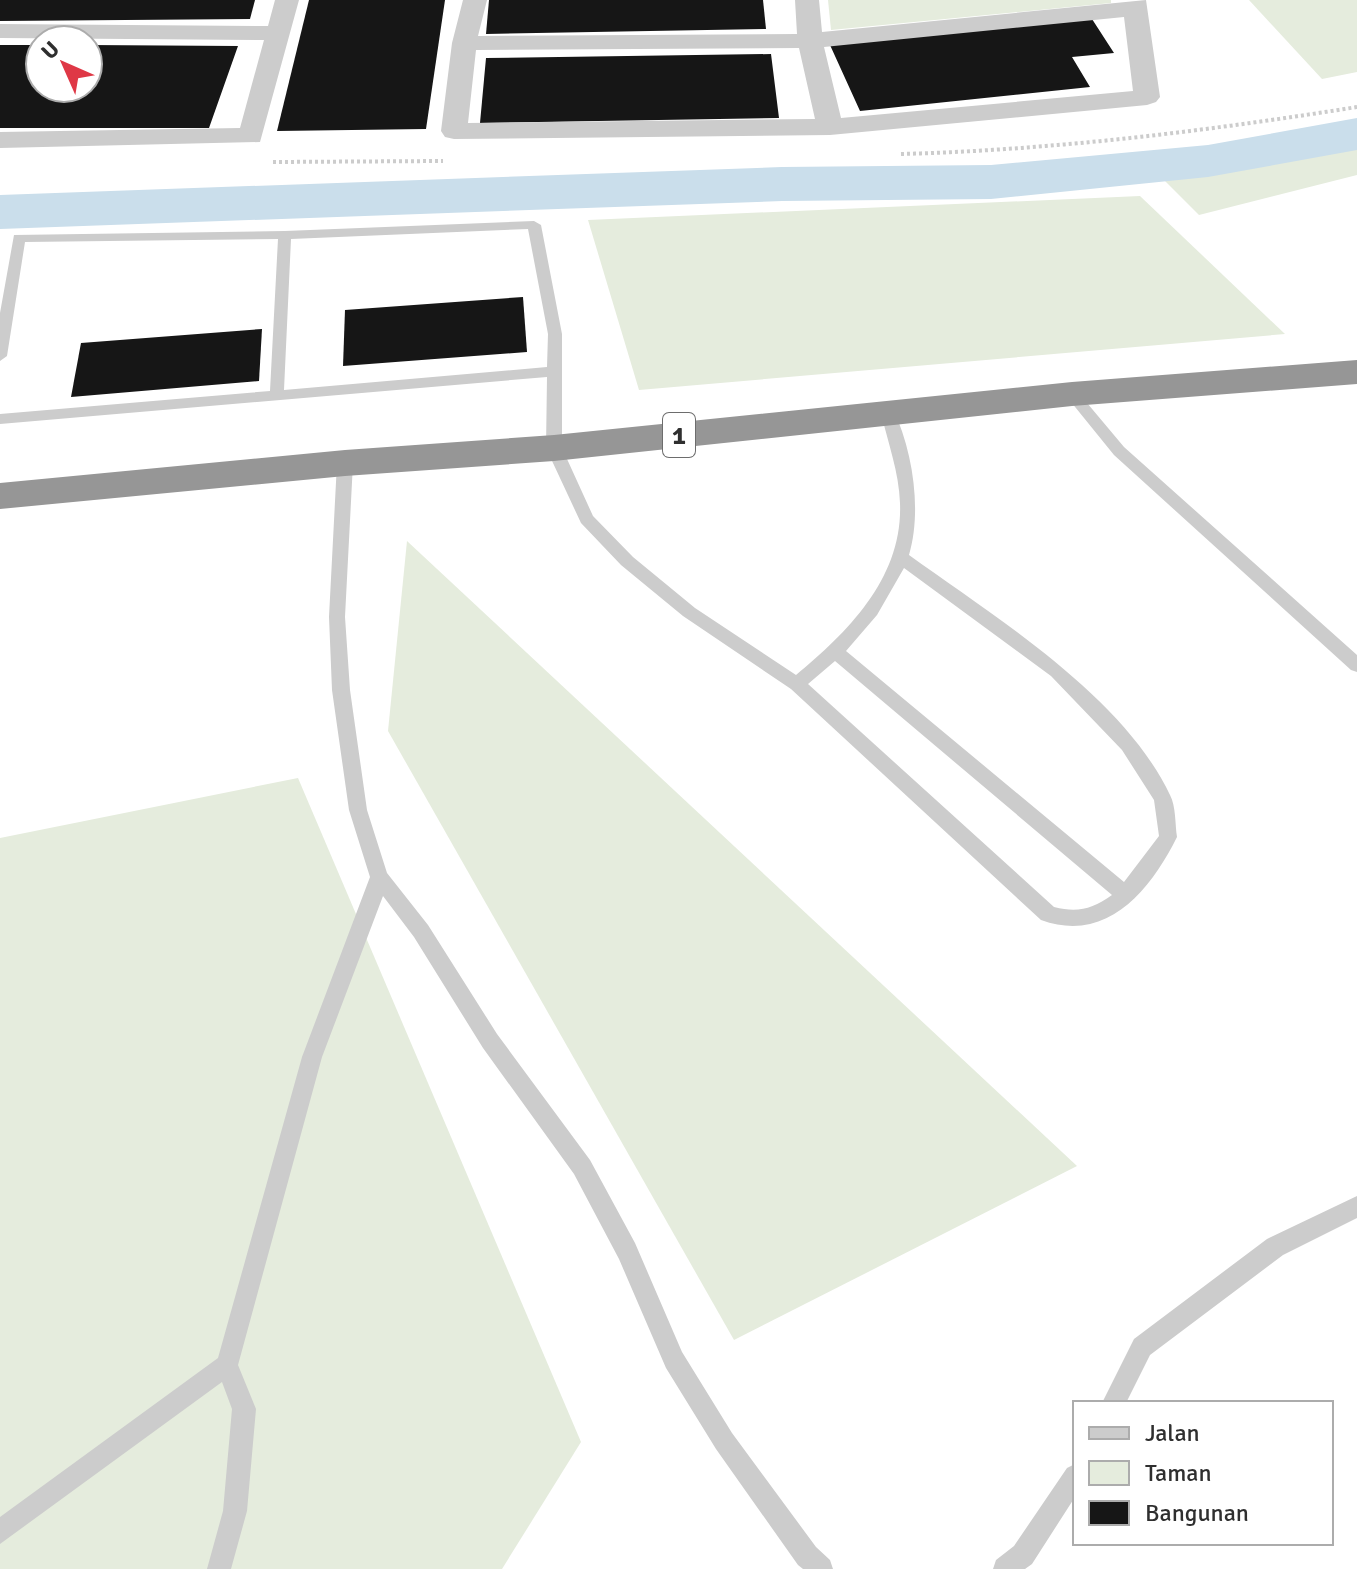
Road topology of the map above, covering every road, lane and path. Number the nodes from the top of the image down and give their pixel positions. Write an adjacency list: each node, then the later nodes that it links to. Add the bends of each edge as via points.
1 (287, 0): 6 (street)
2 (475, 0): 8 (street)
3 (807, 0): 7 (street)
4 (1135, 4): 7 (street); 11 (street, via 1147,97)
5 (0, 31): 6 (street)
6 (277, 33): 12 (street, via 251,136)
7 (810, 41): 8 (street); 11 (street)
8 (464, 43): 11 (street, via 454,131)
9 (1357, 107): 10 (path)
10 (1279, 120)
11 (830, 127)
12 (0, 140)
13 (285, 235): 14 (lane, via 19,238); 15 (lane, via 534,225 555,334); 17 (lane)
14 (0, 356)
15 (556, 371): 17 (lane); 21 (lane)
16 (1357, 372): 18 (highway, 1)
17 (277, 393): 20 (lane)
18 (1072, 394): 19 (highway, 1); 26 (lane, via 1119,451)
19 (888, 413): 21 (highway, 1); 24 (lane, via 909,513)
20 (0, 419)
21 (554, 448): 22 (highway, 1); 27 (lane, via 587,519 627,561 689,612)
22 (345, 463): 23 (highway, 1); 28 (lane, via 337,617 341,690 358,810)
23 (0, 496)
24 (902, 558): 25 (lane, via 875,608); 29 (lane, via 1057,671 1128,745 1163,798 1168,837)
25 (836, 652): 27 (lane); 29 (lane)
26 (1357, 665)
27 (797, 684): 29 (lane, via 1048,914 1064,921 1093,918)
28 (379, 877): 31 (lane, via 312,1057); 36 (lane, via 582,1167 627,1251 674,1360 724,1441)
29 (1127, 896)
30 (1357, 1207): 32 (lane, via 1275,1247 1142,1347)
31 (227, 1365): 34 (lane, via 159,1410); 35 (lane, via 244,1409 235,1511)
32 (1115, 1401)
33 (1073, 1479): 37 (lane, via 1023,1555)
34 (0, 1532)
35 (219, 1569)
36 (821, 1569)
37 (1005, 1569)

